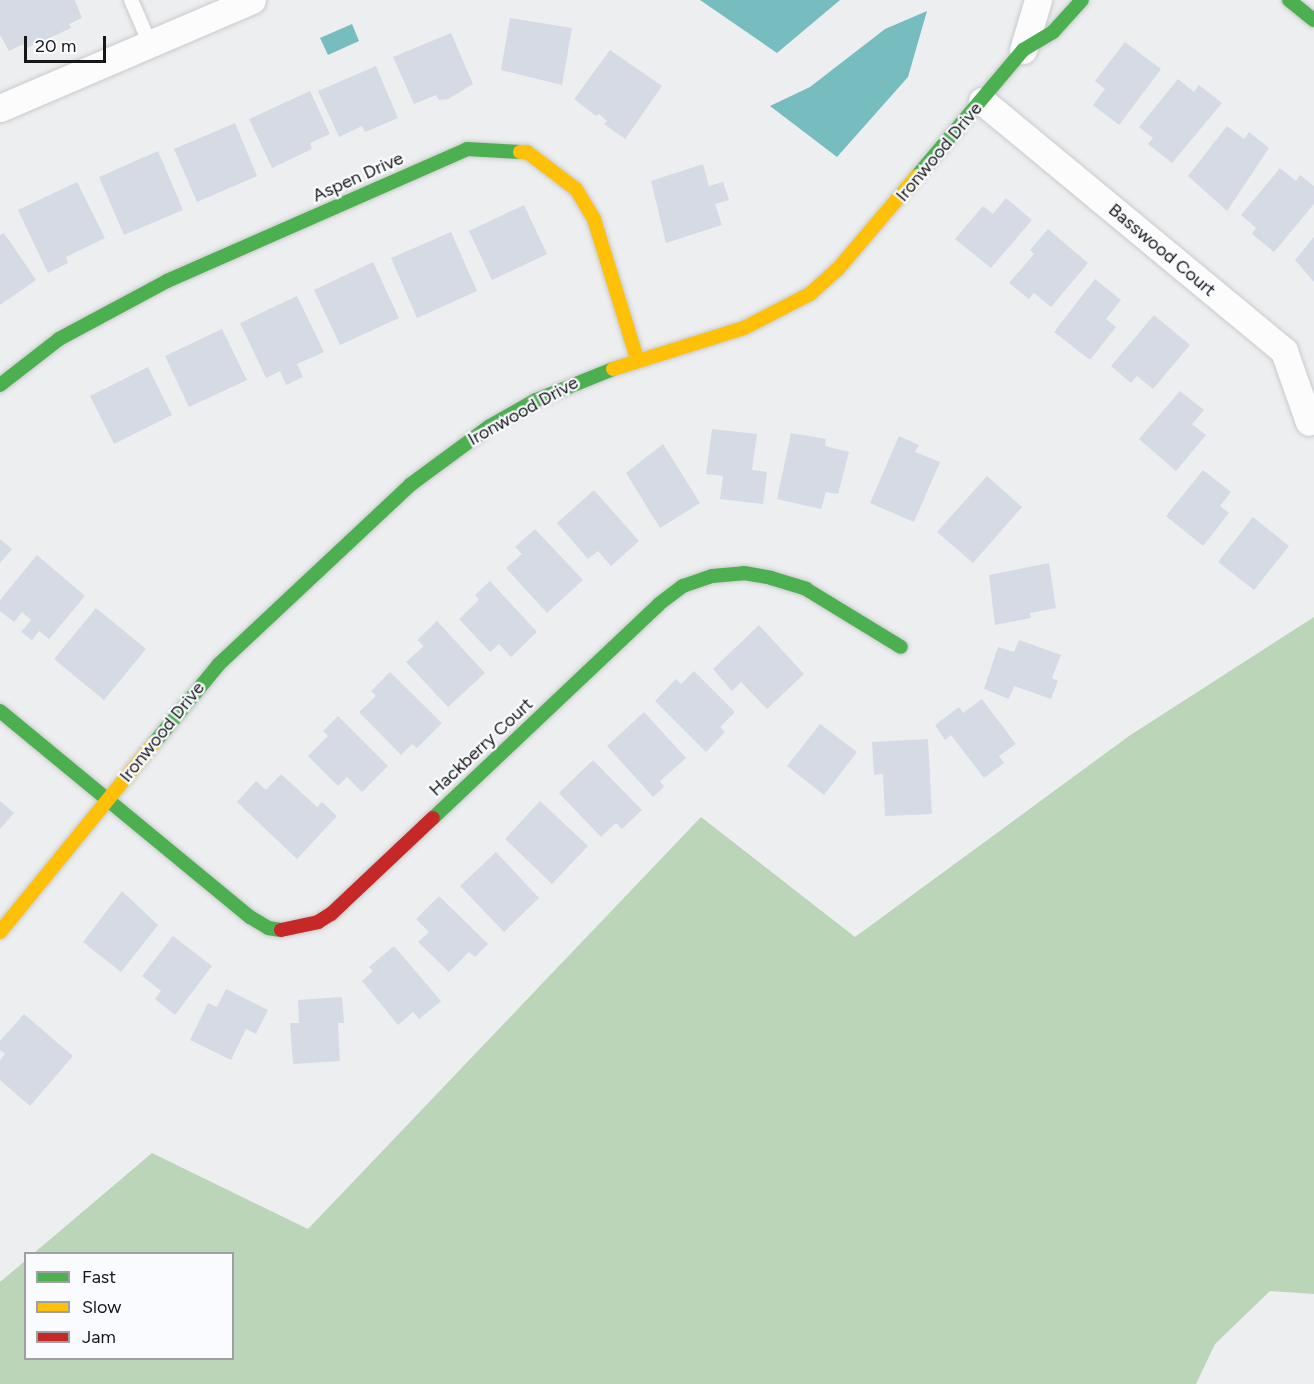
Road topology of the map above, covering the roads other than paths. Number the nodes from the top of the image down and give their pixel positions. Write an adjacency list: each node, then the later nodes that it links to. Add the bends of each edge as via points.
1 (131, 0): 7 (lane)
2 (252, 0): 7 (street)
3 (1038, 0): 8 (street, Ironwood Drive)
4 (1083, 0): 8 (street, Ironwood Drive, via 1053,32)
5 (1289, 0): 6 (street)
6 (1314, 20)
7 (150, 44): 10 (street)
8 (1023, 50): 9 (street, Ironwood Drive)
9 (982, 101): 11 (street, Ironwood Drive, via 838,269 810,294 744,328); 13 (street, Basswood Court, via 1284,351)
10 (0, 108)
11 (637, 359): 12 (street, Aspen Drive, via 594,219 576,189 527,152 467,149 167,280 59,339); 16 (street, Ironwood Drive, via 586,377 490,426 410,485 219,664)
12 (0, 385)
13 (1309, 422)
14 (901, 647): 16 (street, Hackberry Court, via 806,589 771,578 744,573 712,576 683,586 659,604 331,914 294,929 268,928 250,917)
15 (0, 711): 16 (street, Hackberry Court)
16 (108, 799): 17 (street, Ironwood Drive)
17 (0, 932)

